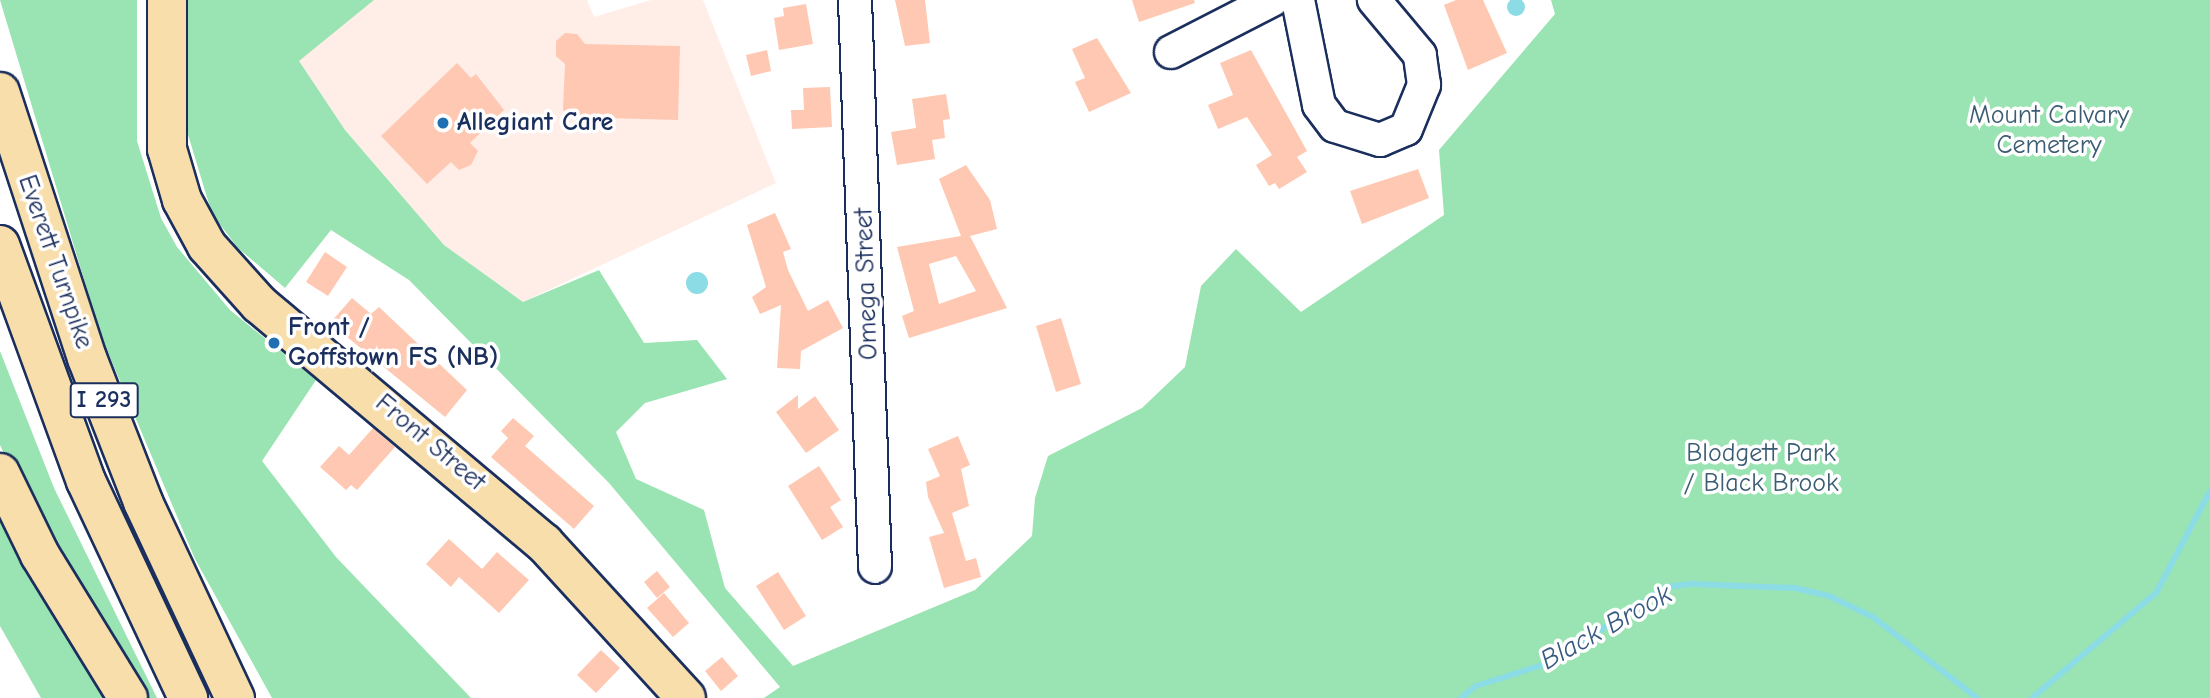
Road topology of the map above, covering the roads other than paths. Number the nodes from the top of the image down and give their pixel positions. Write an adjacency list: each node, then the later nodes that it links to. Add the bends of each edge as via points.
1 (855, 0): 10 (street, Omega Street)
2 (1272, 0): 6 (street)
3 (1298, 0): 4 (street, via 1319,105 1335,126 1380,140 1406,130 1424,85 1420,55)
4 (1374, 0)
5 (166, 6): 14 (main road, Front Street, via 163,112 172,176 193,224 223,267 534,533)
6 (1171, 52)
7 (0, 92): 13 (main road, Everett Turnpike / I 293, via 87,358 143,502)
8 (0, 245): 12 (main road, Everett Turnpike / I 293, via 86,481)
9 (0, 473): 11 (main road, via 40,555)
10 (875, 567)
11 (128, 698)
12 (188, 698)
13 (235, 698)
14 (686, 698)

